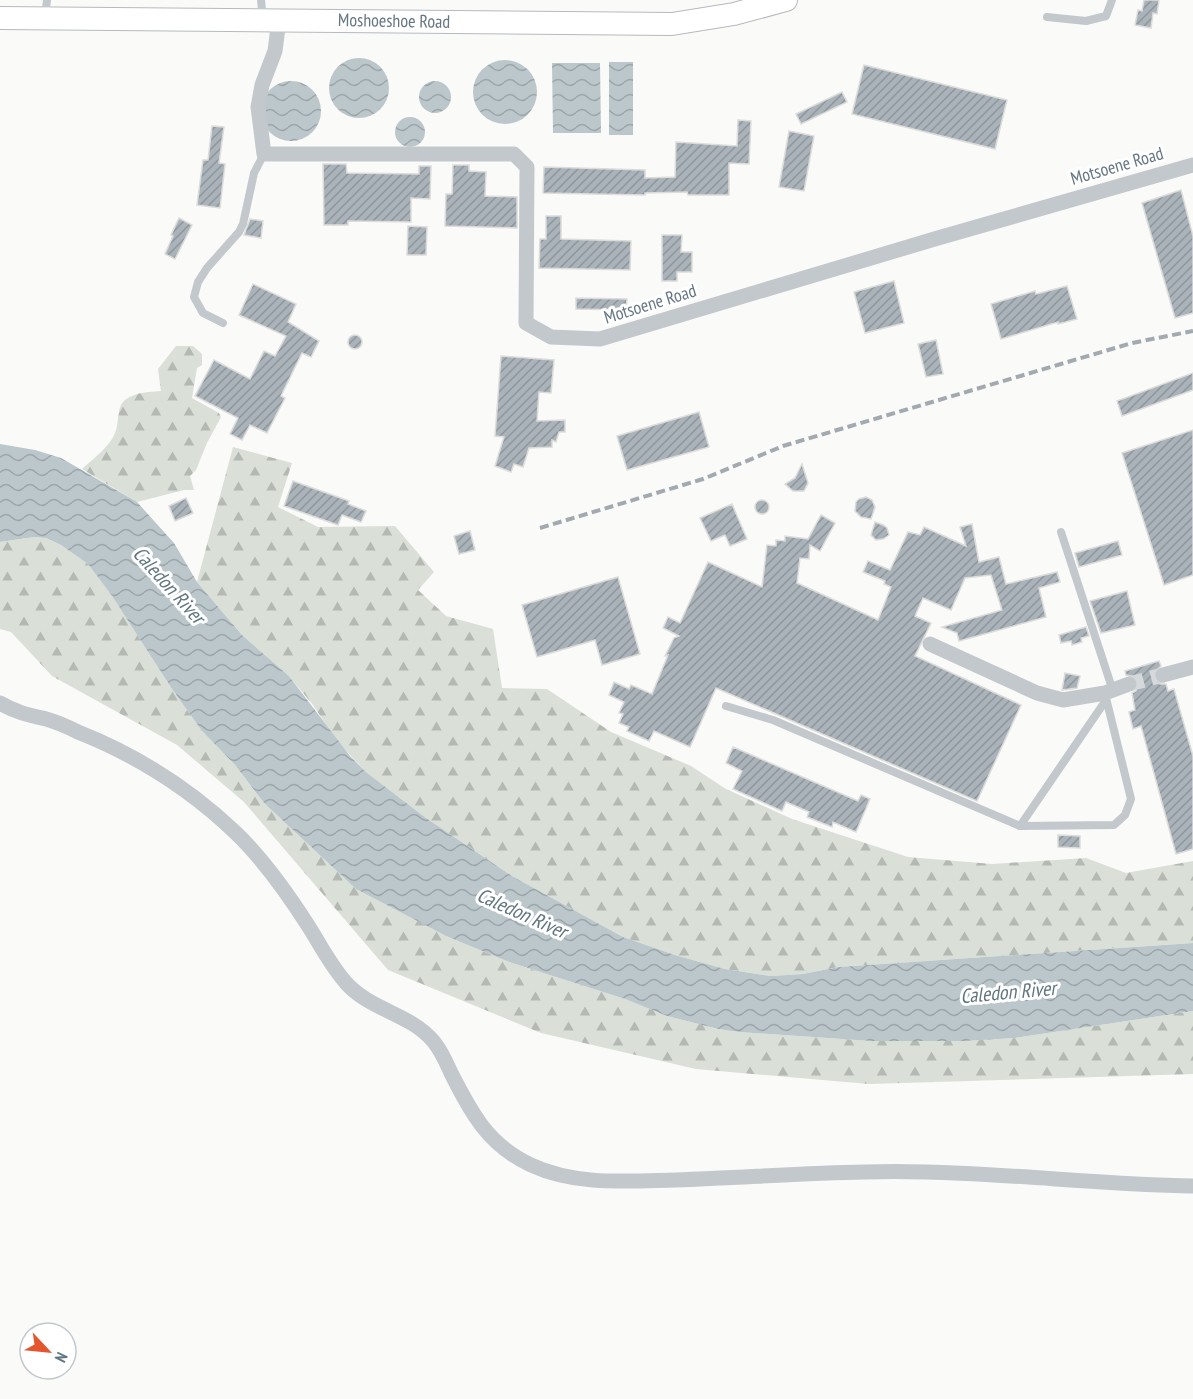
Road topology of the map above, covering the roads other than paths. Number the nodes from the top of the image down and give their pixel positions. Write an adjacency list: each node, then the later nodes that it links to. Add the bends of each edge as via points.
1 (786, 0): 4 (main road, Moshoeshoe Road, via 672,24)
2 (1112, 0): 5 (lane, via 1106,16 1086,21)
3 (46, 9): 4 (main road, Moshoeshoe Road); 6 (main road, Moshoeshoe Road)
4 (268, 13): 7 (street, via 275,51 258,107)
5 (1047, 17)
6 (0, 18)
7 (264, 154): 8 (street, Motsoene Road, via 514,154 526,167 526,323 551,337 600,339); 9 (lane, via 254,173 243,224 207,268 194,297 203,312)
8 (1193, 165)
9 (223, 323)
10 (1061, 532): 15 (lane)
11 (930, 644): 15 (street, via 1037,693 1063,700)
12 (1193, 667): 13 (street)
13 (1163, 675)
14 (1129, 684): 15 (street)
15 (1108, 695): 18 (lane); 18 (lane, via 1131,799 1125,815 1114,825)
16 (0, 703): 19 (street, via 98,740 141,762 236,832 289,896 341,978 375,1006 405,1018 423,1031 444,1056 475,1118 490,1138 544,1171 610,1182 939,1172)
17 (726, 706): 18 (lane, via 773,720)
18 (1020, 826)
19 (1193, 1186)

